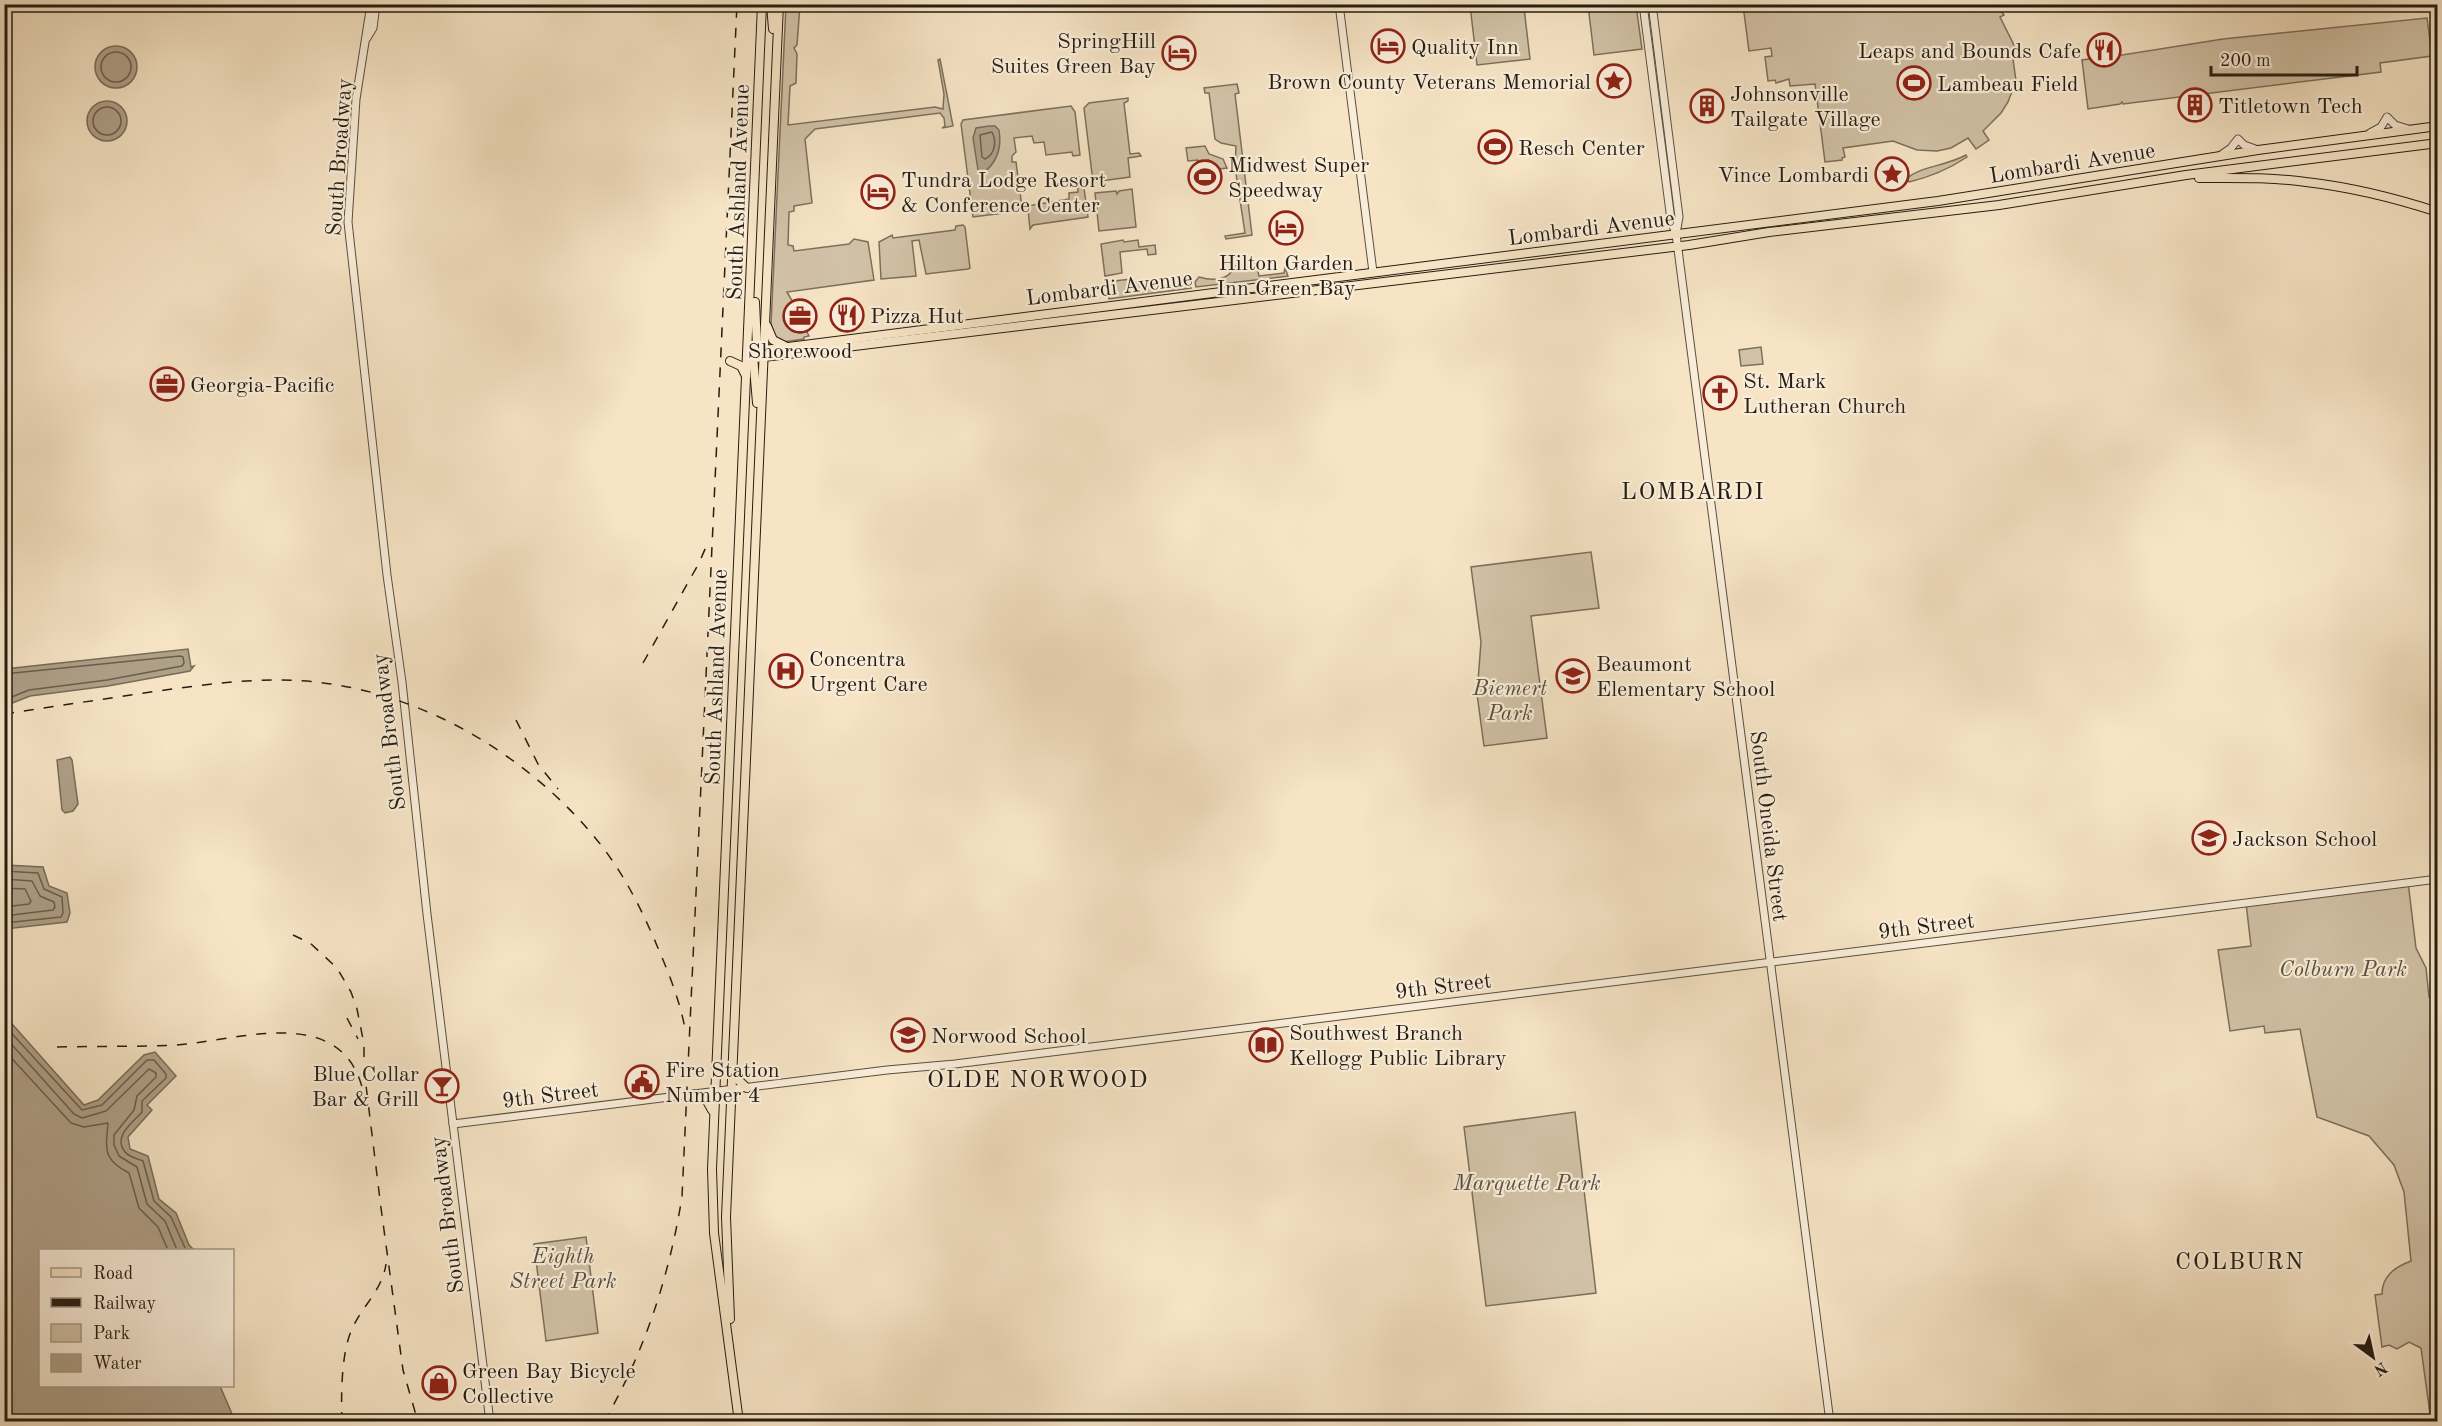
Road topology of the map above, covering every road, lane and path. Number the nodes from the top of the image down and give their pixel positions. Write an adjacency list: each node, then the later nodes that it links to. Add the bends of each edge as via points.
1 (371, 4): 9 (street, South Broadway)
2 (376, 4): 9 (street, South Broadway, via 373,28)
3 (762, 4): 26 (main road, South Ashland Avenue, via 752,262)
4 (771, 4): 10 (main road)
5 (779, 4): 10 (main road, South Ashland Avenue)
6 (1339, 4): 21 (street)
7 (1643, 4): 19 (street, South Oneida Street)
8 (1652, 4): 19 (street, South Oneida Street, via 1679,213)
9 (367, 38): 37 (street, South Broadway, via 356,99 348,222)
10 (776, 65): 22 (main road, South Ashland Avenue)
11 (2438, 126): 12 (main road, Lombardi Avenue)
12 (2410, 130): 13 (main road, Lombardi Avenue); 13 (street, via 2395,125 2387,117 2381,127)
13 (2365, 135): 15 (main road, Lombardi Avenue)
14 (2438, 143): 17 (main road, Lombardi Avenue)
15 (2259, 150): 16 (main road, Lombardi Avenue); 16 (street, via 2238,139)
16 (2219, 156): 19 (main road, Lombardi Avenue, via 1942,201)
17 (2186, 175): 18 (main road, via 2306,182); 20 (main road, Lombardi Avenue, via 1999,205)
18 (2438, 212)
19 (1676, 234): 20 (street, South Oneida Street); 21 (main road, Lombardi Avenue)
20 (1678, 246): 24 (main road, Lombardi Avenue); 30 (street, South Oneida Street)
21 (1373, 272): 23 (main road, Lombardi Avenue)
22 (766, 321): 25 (main road, via 775,342); 26 (main road, South Ashland Avenue)
23 (981, 321): 24 (main road, via 981,326); 25 (main road, Lombardi Avenue)
24 (968, 332): 26 (main road, Lombardi Avenue)
25 (792, 346): 26 (main road, Lombardi Avenue)
26 (756, 355): 28 (main road, South Ashland Avenue); 31 (main road, South Ashland Avenue, via 760,447)
27 (730, 361): 28 (main road, via 743,368)
28 (747, 380): 34 (main road, South Ashland Avenue)
29 (2438, 879): 30 (street, 9th Street)
30 (1770, 963): 32 (street, 9th Street); 43 (street, South Oneida Street)
31 (732, 1067): 32 (main road); 33 (main road, South Ashland Avenue)
32 (747, 1088): 33 (street, 9th Street)
33 (730, 1090): 34 (street, 9th Street); 38 (main road, South Ashland Avenue)
34 (714, 1092): 35 (street, 9th Street); 36 (main road, South Ashland Avenue)
35 (696, 1094): 36 (main road, via 709,1103); 37 (street, 9th Street)
36 (713, 1115): 39 (main road, South Ashland Avenue)
37 (453, 1124): 41 (street, South Broadway)
38 (726, 1217): 39 (main road); 40 (main road, South Ashland Avenue)
39 (713, 1219): 40 (main road, South Ashland Avenue)
40 (731, 1350): 42 (main road, South Ashland Avenue)
41 (490, 1422)
42 (739, 1422)
43 (1830, 1422)

